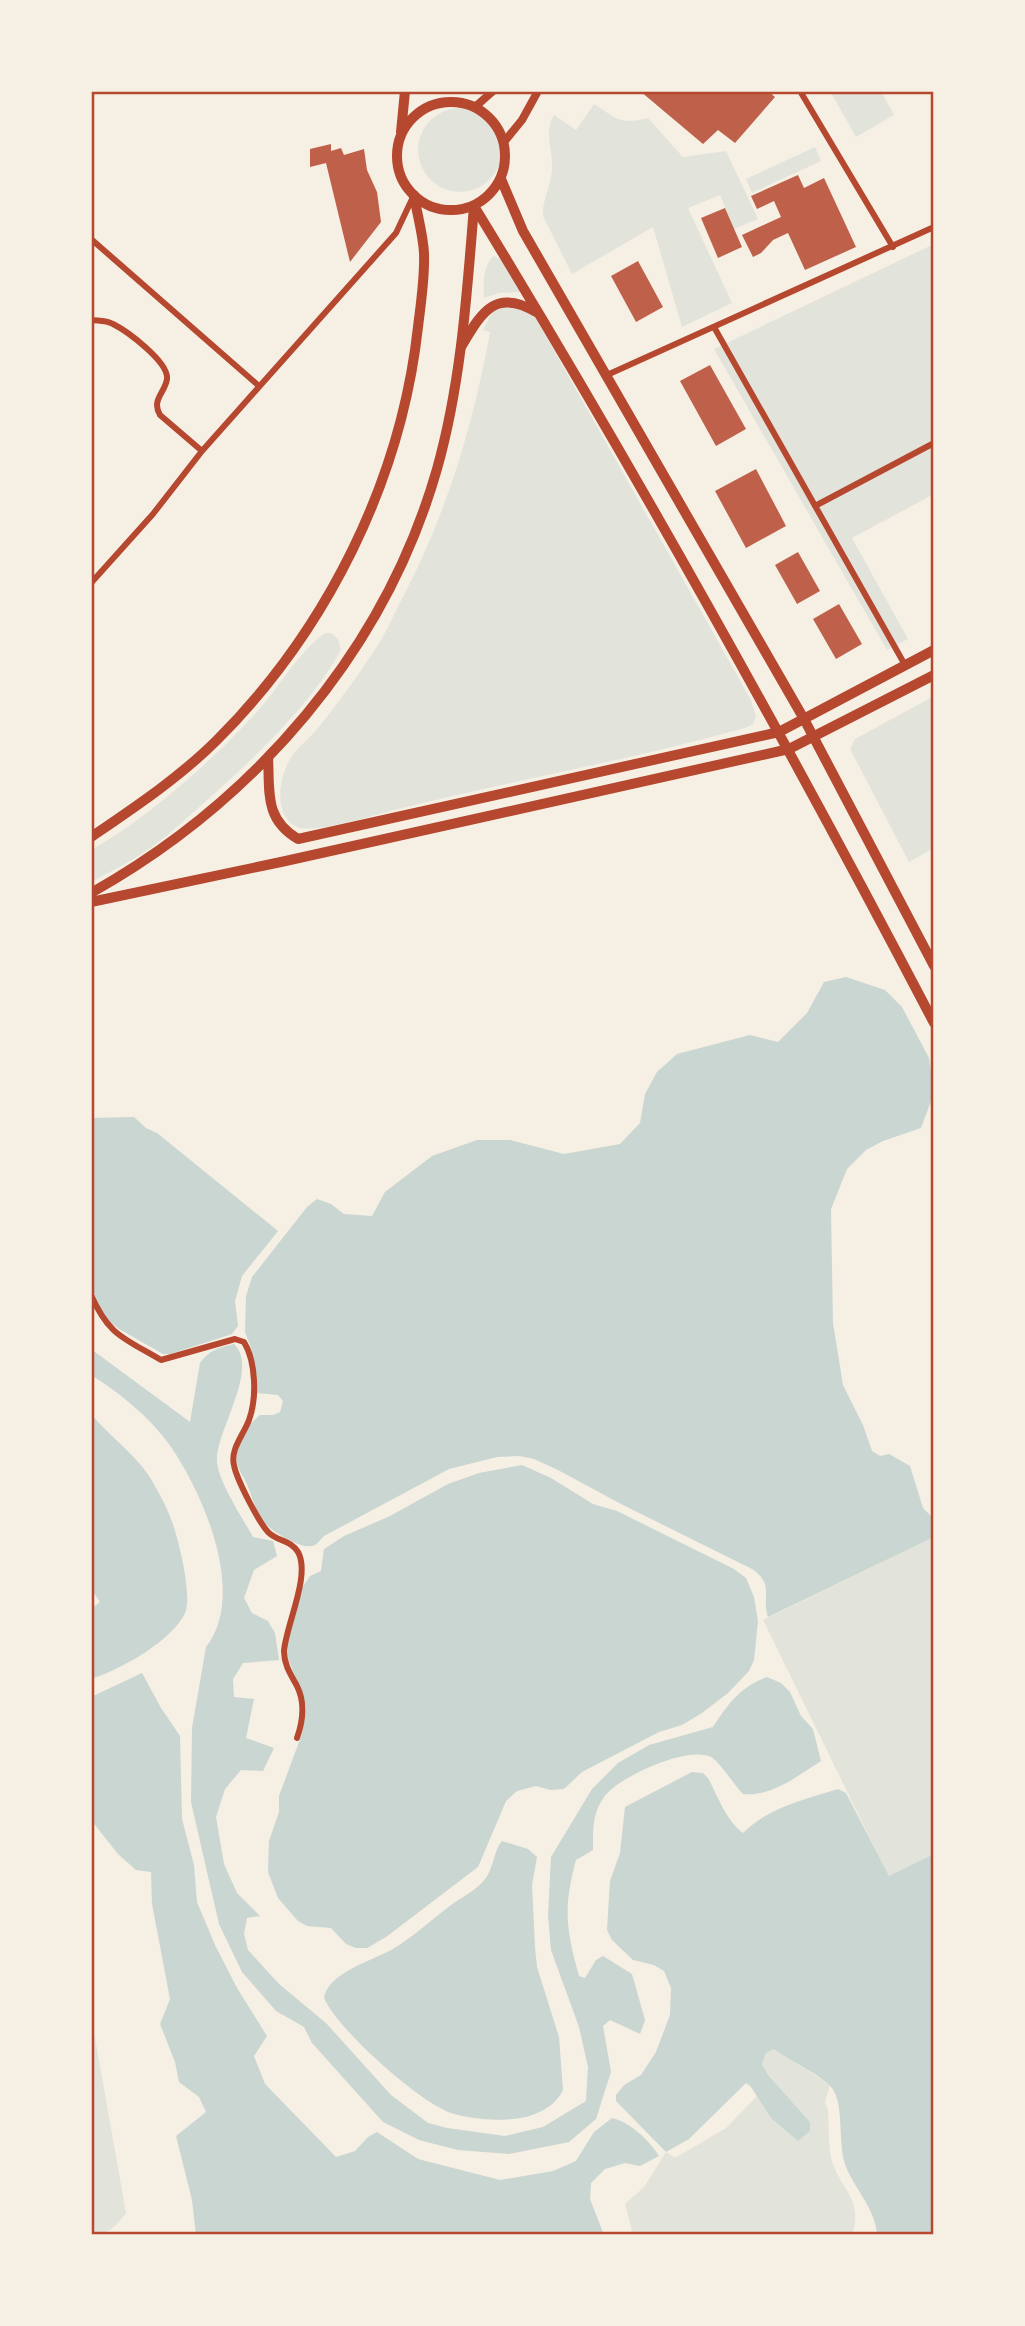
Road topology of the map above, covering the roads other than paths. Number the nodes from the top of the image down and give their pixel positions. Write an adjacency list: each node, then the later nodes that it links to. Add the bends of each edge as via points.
1 (405, 91): 7 (highway)
2 (467, 91): 6 (highway)
3 (493, 91): 6 (street)
4 (538, 91): 8 (street)
5 (800, 91): 14 (street)
6 (475, 107): 7 (highway, via 453,101 432,105 413,116); 8 (highway, via 494,121)
7 (401, 134): 10 (highway, via 397,160 405,185)
8 (504, 142): 9 (highway)
9 (501, 179): 11 (highway); 19 (highway, via 523,231)
10 (414, 195): 11 (highway, via 436,208); 20 (street, via 396,233); 33 (main road, via 424,251 413,373 377,494 351,552 280,667 217,740 147,799)
11 (474, 206): 15 (highway); 18 (main road)
12 (934, 228): 14 (street)
13 (91, 239): 20 (street)
14 (893, 247): 17 (street)
15 (540, 314): 18 (highway, via 524,304 505,301 490,306); 29 (highway)
16 (91, 320): 22 (street, via 113,324 164,367 167,379 156,408)
17 (714, 327): 19 (street); 23 (street)
18 (461, 347): 32 (main road, via 437,469 393,582 333,682)
19 (607, 375): 28 (highway)
20 (259, 386): 22 (street)
21 (934, 443): 23 (street)
22 (202, 451): 24 (street)
23 (815, 506): 26 (street)
24 (91, 583)
25 (934, 650): 26 (main road)
26 (905, 666): 28 (main road)
27 (934, 675): 30 (main road)
28 (804, 719): 29 (main road); 30 (highway)
29 (779, 732): 31 (highway); 34 (main road)
30 (813, 737): 31 (main road); 38 (highway)
31 (789, 750): 35 (main road); 39 (highway)
32 (268, 757): 34 (main road, via 275,820); 36 (main road, via 179,837)
33 (91, 837)
34 (298, 839): 35 (main road)
35 (303, 858): 37 (main road)
36 (91, 893)
37 (91, 902)
38 (934, 966)
39 (934, 1021)
40 (91, 1295): 41 (street, via 111,1330 161,1360 235,1339 247,1347 253,1394 250,1417 233,1461 267,1531 293,1545 300,1555 299,1589 284,1655 300,1695 303,1719)
41 (297, 1738)

